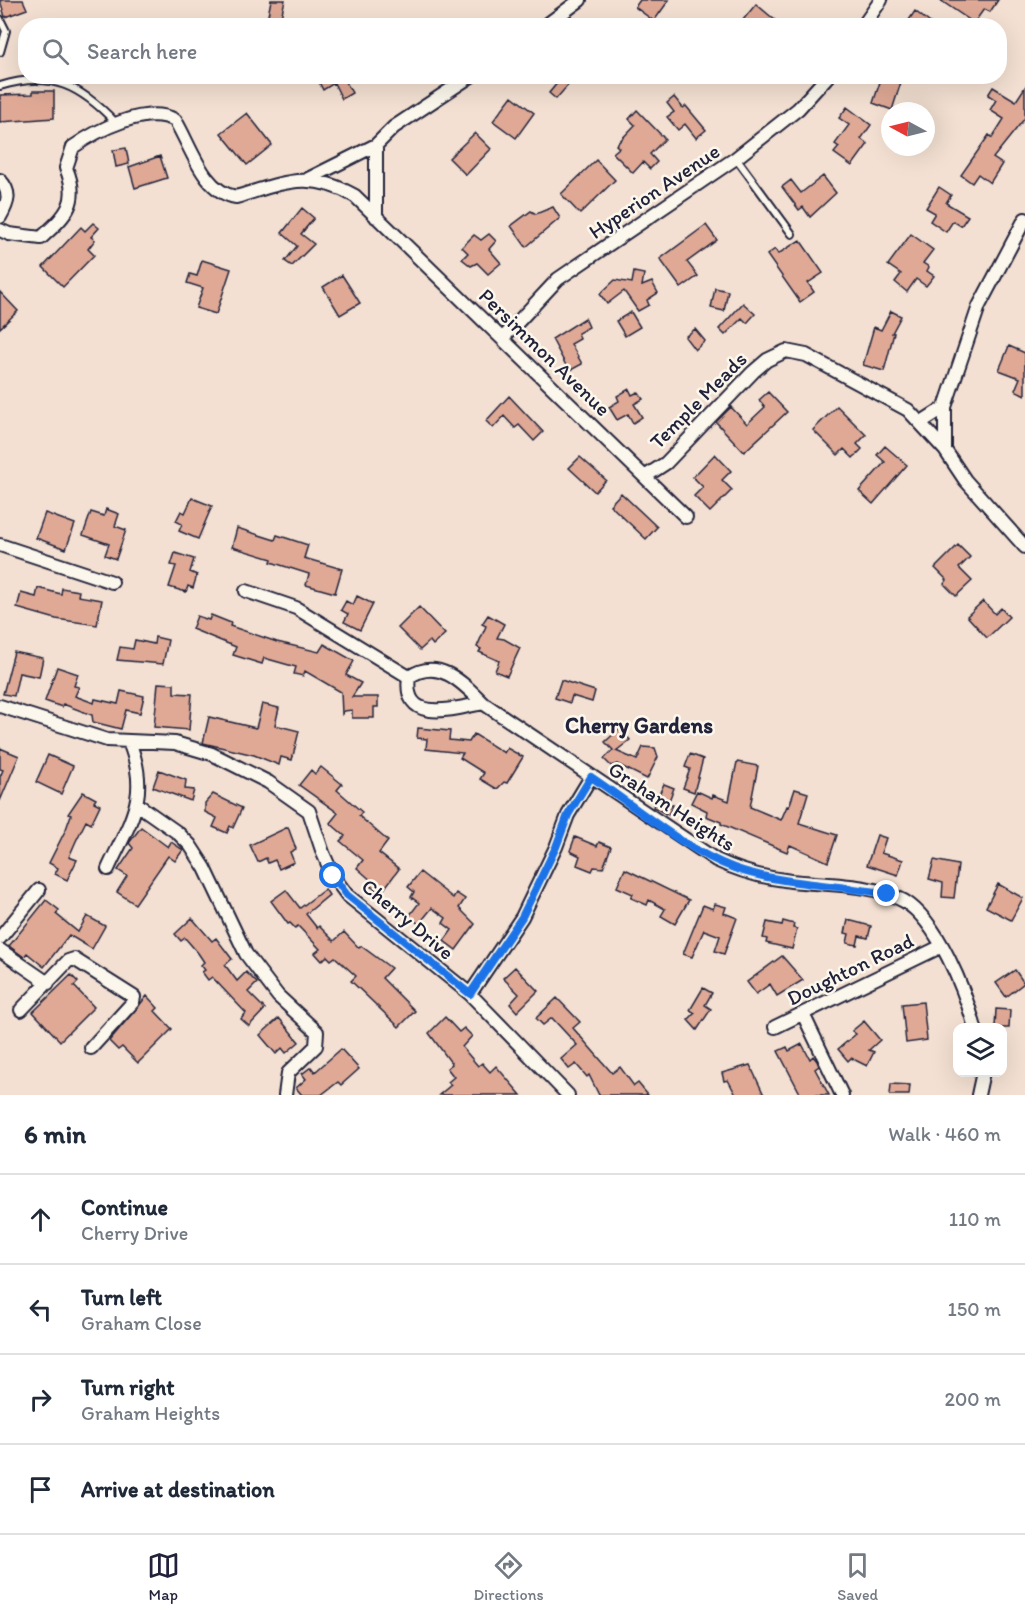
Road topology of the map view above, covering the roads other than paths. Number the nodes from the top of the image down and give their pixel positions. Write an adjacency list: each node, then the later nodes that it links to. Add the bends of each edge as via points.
1 (580, 0): 3 (street)
2 (881, 0): 4 (street)
3 (556, 18)
4 (869, 18)
5 (0, 20): 6 (lane, via 6,31)
6 (0, 52)
7 (18, 81): 11 (lane)
8 (65, 84): 12 (lane, via 96,102)
9 (459, 84): 13 (street, via 394,127)
10 (821, 84): 14 (street, Hyperion Avenue, via 798,109)
11 (0, 86)
12 (116, 123): 15 (street, via 159,115 175,120 208,179 225,195 236,197); 20 (street, via 73,147 66,168 72,182 66,216 41,238)
13 (376, 145): 15 (street); 17 (street)
14 (736, 158): 21 (lane); 22 (street, Hyperion Avenue, via 558,279)
15 (308, 179): 17 (street, Persimmon Avenue, via 341,188)
16 (0, 180): 18 (street, via 9,197)
17 (376, 216): 22 (street, Persimmon Avenue)
18 (0, 217)
19 (1025, 219): 23 (street, via 979,306)
20 (0, 230)
21 (792, 234)
22 (503, 338): 26 (street, Persimmon Avenue)
23 (945, 407): 24 (street); 25 (street)
24 (920, 423): 25 (street, Temple Meads); 26 (street, Temple Meads, via 908,410 835,370 807,355 786,351 753,372 666,463)
25 (945, 450): 29 (street, Temple Meads, via 965,480)
26 (646, 476): 27 (street, Persimmon Avenue)
27 (686, 517)
28 (0, 545): 30 (street)
29 (1025, 547)
30 (112, 582)
31 (246, 591): 32 (street, via 296,608)
32 (409, 676): 33 (street, Graham Heights, via 419,670 439,670 460,680); 33 (street, via 407,690 418,707 445,711)
33 (483, 703): 36 (street, Graham Heights)
34 (0, 706): 35 (street, Cherry Drive, via 107,740)
35 (129, 742): 37 (street, via 139,770); 44 (street, Cherry Drive, via 175,743 212,754 292,796 309,811 333,876 347,895)
36 (591, 777): 41 (street, Graham Heights, via 680,839 735,869 788,880 842,885 903,900 915,909); 44 (street, via 568,815 522,917)
37 (138, 805): 38 (street); 51 (street, via 190,845 246,954 278,996 317,1032 316,1046 288,1073)
38 (108, 869)
39 (39, 890): 40 (street)
40 (0, 938)
41 (942, 946): 46 (street, Doughton Road); 47 (street, Graham Heights, via 966,994)
42 (0, 950): 43 (street)
43 (48, 983): 45 (street); 49 (street, via 74,959 134,997)
44 (470, 994): 52 (street, Cherry Drive)
45 (21, 1010)
46 (803, 1014): 48 (street, Doughton Road); 53 (street)
47 (974, 1023)
48 (775, 1027)
49 (91, 1048)
50 (982, 1077): 54 (street)
51 (285, 1095)
52 (568, 1095)
53 (842, 1095)
54 (978, 1095)

